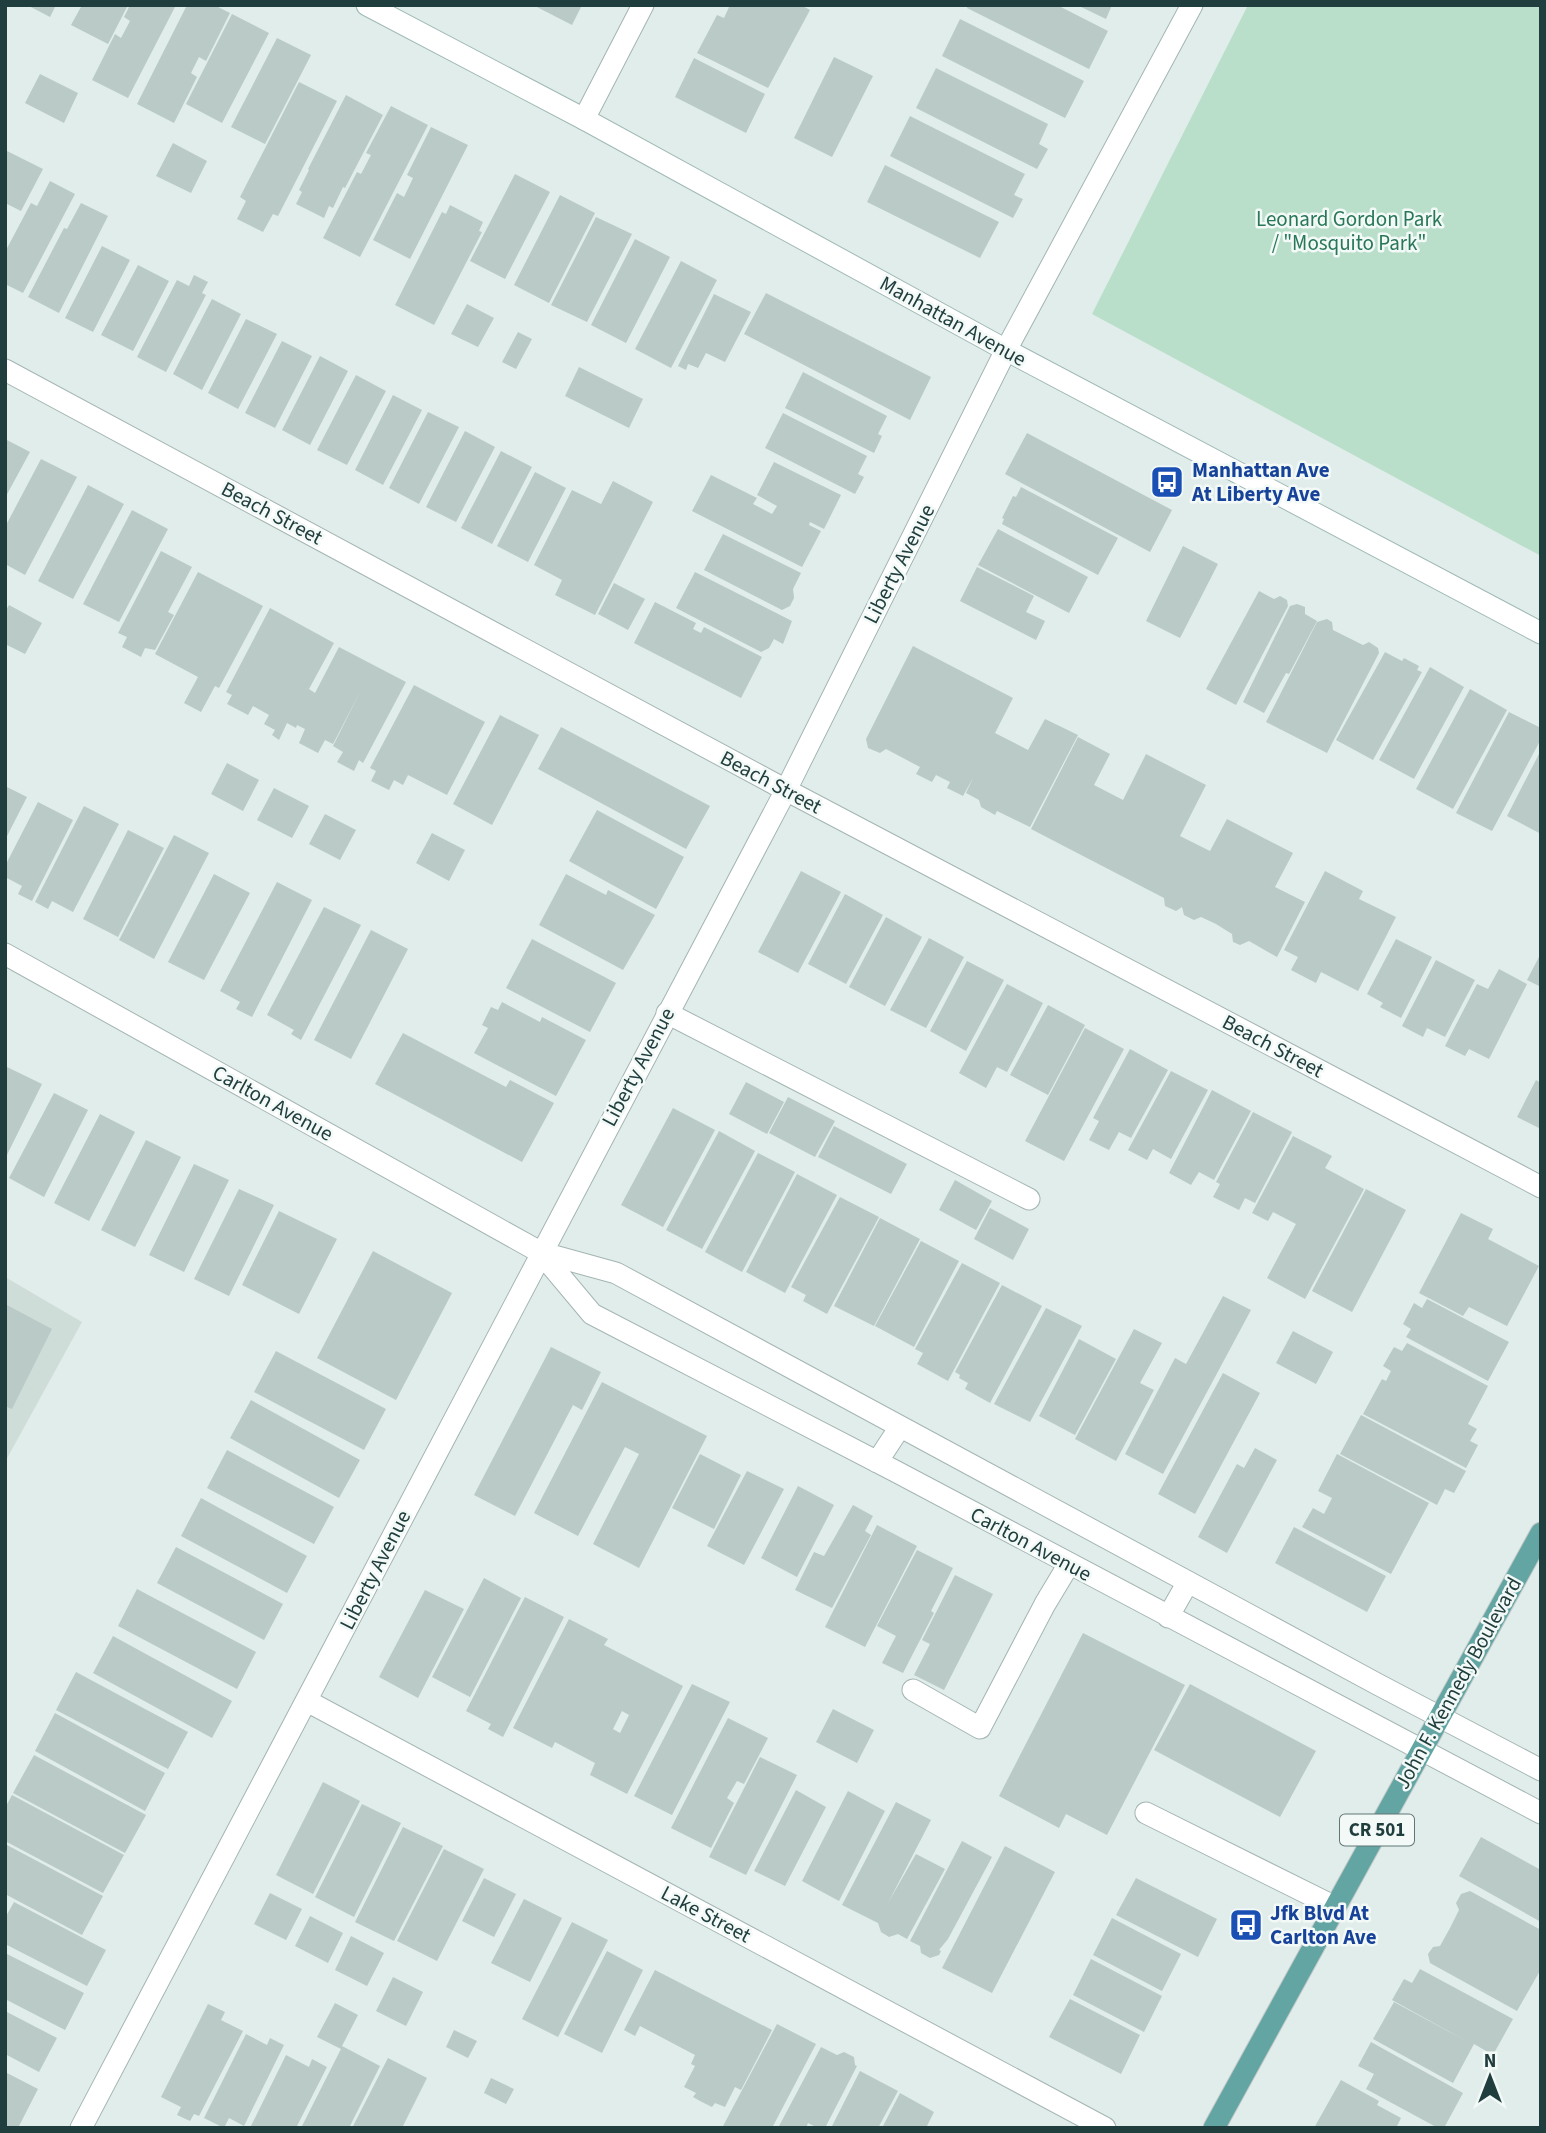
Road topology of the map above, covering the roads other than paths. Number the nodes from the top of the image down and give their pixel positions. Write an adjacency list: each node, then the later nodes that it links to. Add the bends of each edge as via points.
1 (367, 5): 4 (street, Manhattan Avenue)
2 (643, 5): 4 (street)
3 (1192, 5): 5 (street, Liberty Avenue)
4 (583, 119): 5 (street, Manhattan Avenue)
5 (1006, 350): 7 (street, Manhattan Avenue); 8 (street, Liberty Avenue)
6 (5, 370): 8 (street, Beach Street)
7 (1541, 633)
8 (786, 790): 10 (street, Liberty Avenue); 11 (street, Beach Street)
9 (5, 954): 13 (street, Carlton Avenue)
10 (667, 1013): 12 (street); 13 (street, Liberty Avenue)
11 (1541, 1187)
12 (1029, 1199)
13 (540, 1252): 14 (street, Carlton Avenue, via 616,1273); 15 (street, Carlton Avenue, via 592,1314); 21 (street, Liberty Avenue)
14 (900, 1427): 15 (street); 18 (street, Carlton Avenue)
15 (877, 1462): 17 (street, Carlton Avenue)
16 (1541, 1533): 22 (main road, John F. Kennedy Boulevard / CR 501)
17 (1069, 1564): 19 (street, Carlton Avenue); 20 (street, via 980,1728)
18 (1188, 1582): 19 (street); 22 (street, Carlton Avenue)
19 (1168, 1617): 23 (street, Carlton Avenue)
20 (913, 1690)
21 (307, 1701): 28 (street, Liberty Avenue); 29 (street, Lake Street)
22 (1438, 1717): 23 (main road, John F. Kennedy Boulevard / CR 501); 24 (street, Carlton Avenue)
23 (1420, 1751): 26 (street, Carlton Avenue); 27 (main road, John F. Kennedy Boulevard / CR 501)
24 (1541, 1770)
25 (1146, 1813): 27 (street)
26 (1541, 1813)
27 (1335, 1907): 30 (main road, John F. Kennedy Boulevard / CR 501)
28 (81, 2128)
29 (1105, 2128)
30 (1214, 2128)

